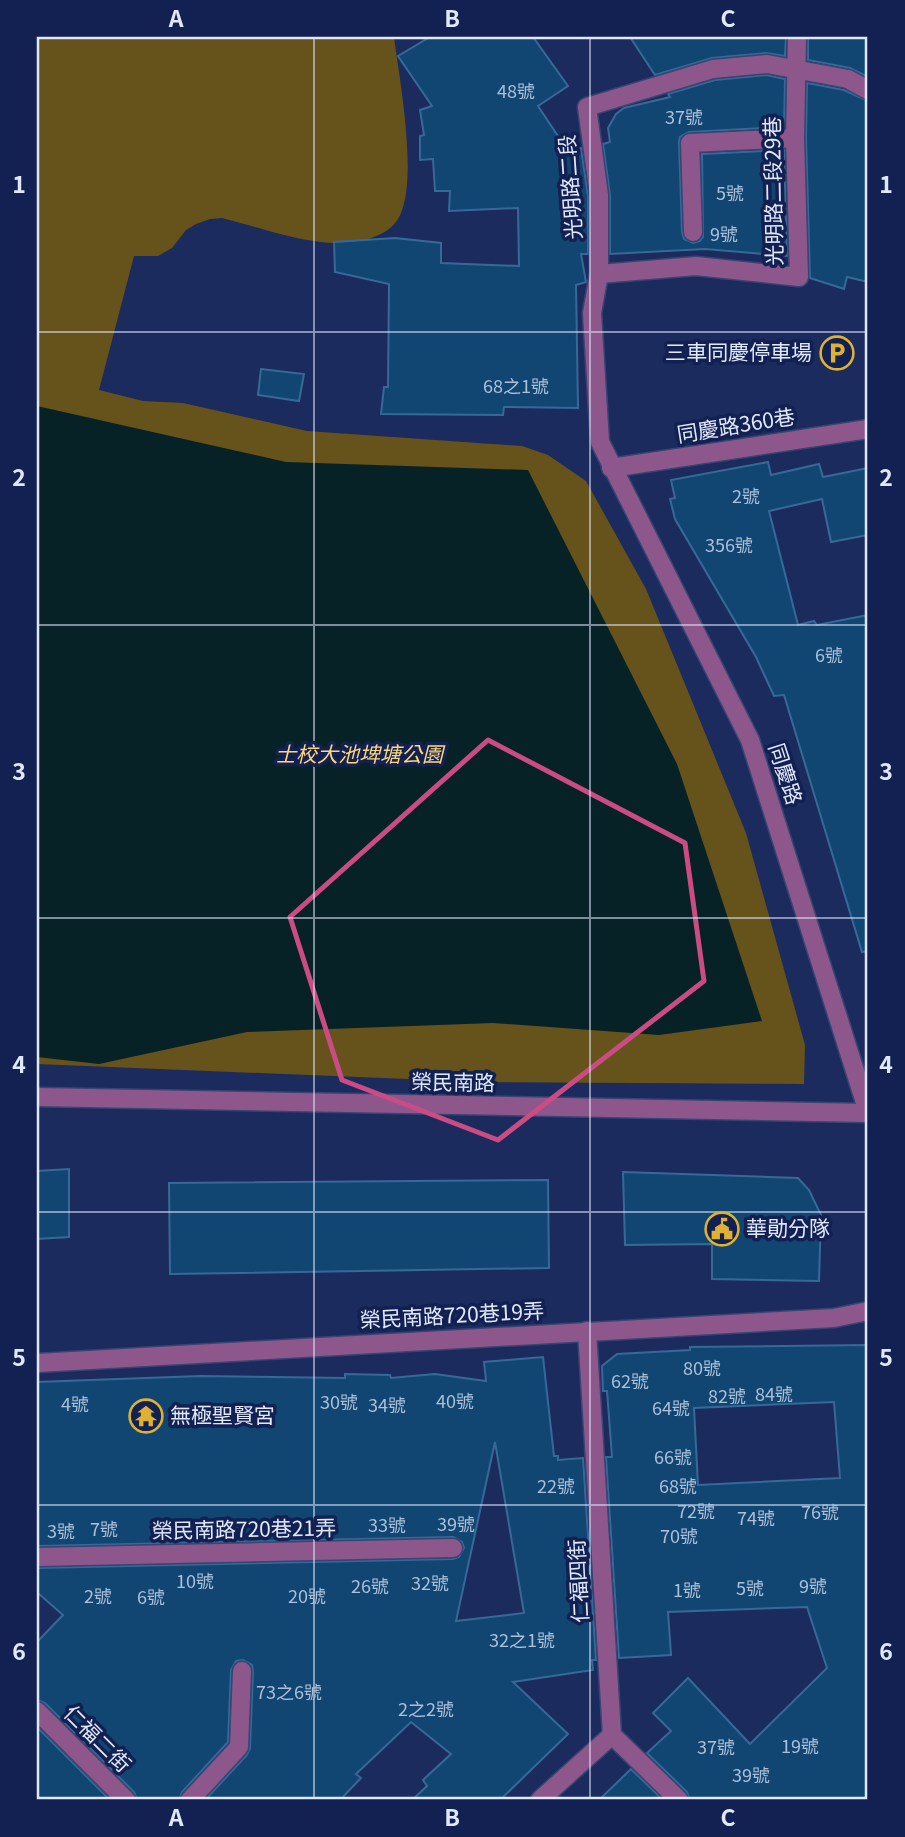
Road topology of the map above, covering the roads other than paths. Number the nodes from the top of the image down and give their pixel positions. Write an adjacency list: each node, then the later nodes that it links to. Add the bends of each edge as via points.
1 (797, 37): 2 (street, 光明路二段29巷)
2 (795, 70): 3 (street, 光明路二段, via 848,79); 4 (street, 光明路二段29巷); 6 (street, 光明路二段, via 767,64 713,69 587,107 599,195)
3 (868, 90)
4 (795, 138): 5 (street, via 690,143); 6 (street, 光明路二段29巷, via 799,277 696,266)
5 (694, 232)
6 (599, 274): 8 (street, 光明路二段, via 592,313 600,442)
7 (868, 429): 8 (street, 同慶路360巷)
8 (611, 468): 10 (street, 同慶路, via 750,740)
9 (37, 1097): 10 (street, 榮民南路)
10 (868, 1112)
11 (868, 1311): 12 (street, 榮民南路720巷19弄, via 834,1318)
12 (587, 1331): 13 (street, 榮民南路720巷19弄); 18 (street, 仁福四街)
13 (37, 1363)
14 (453, 1548): 15 (street, 榮民南路720巷21弄)
15 (37, 1557)
16 (242, 1671): 20 (street, via 239,1747)
17 (37, 1711): 19 (street, 仁福二街)
18 (612, 1735): 21 (street); 22 (street)
19 (126, 1800)
20 (190, 1800)
21 (540, 1800)
22 (679, 1800)

